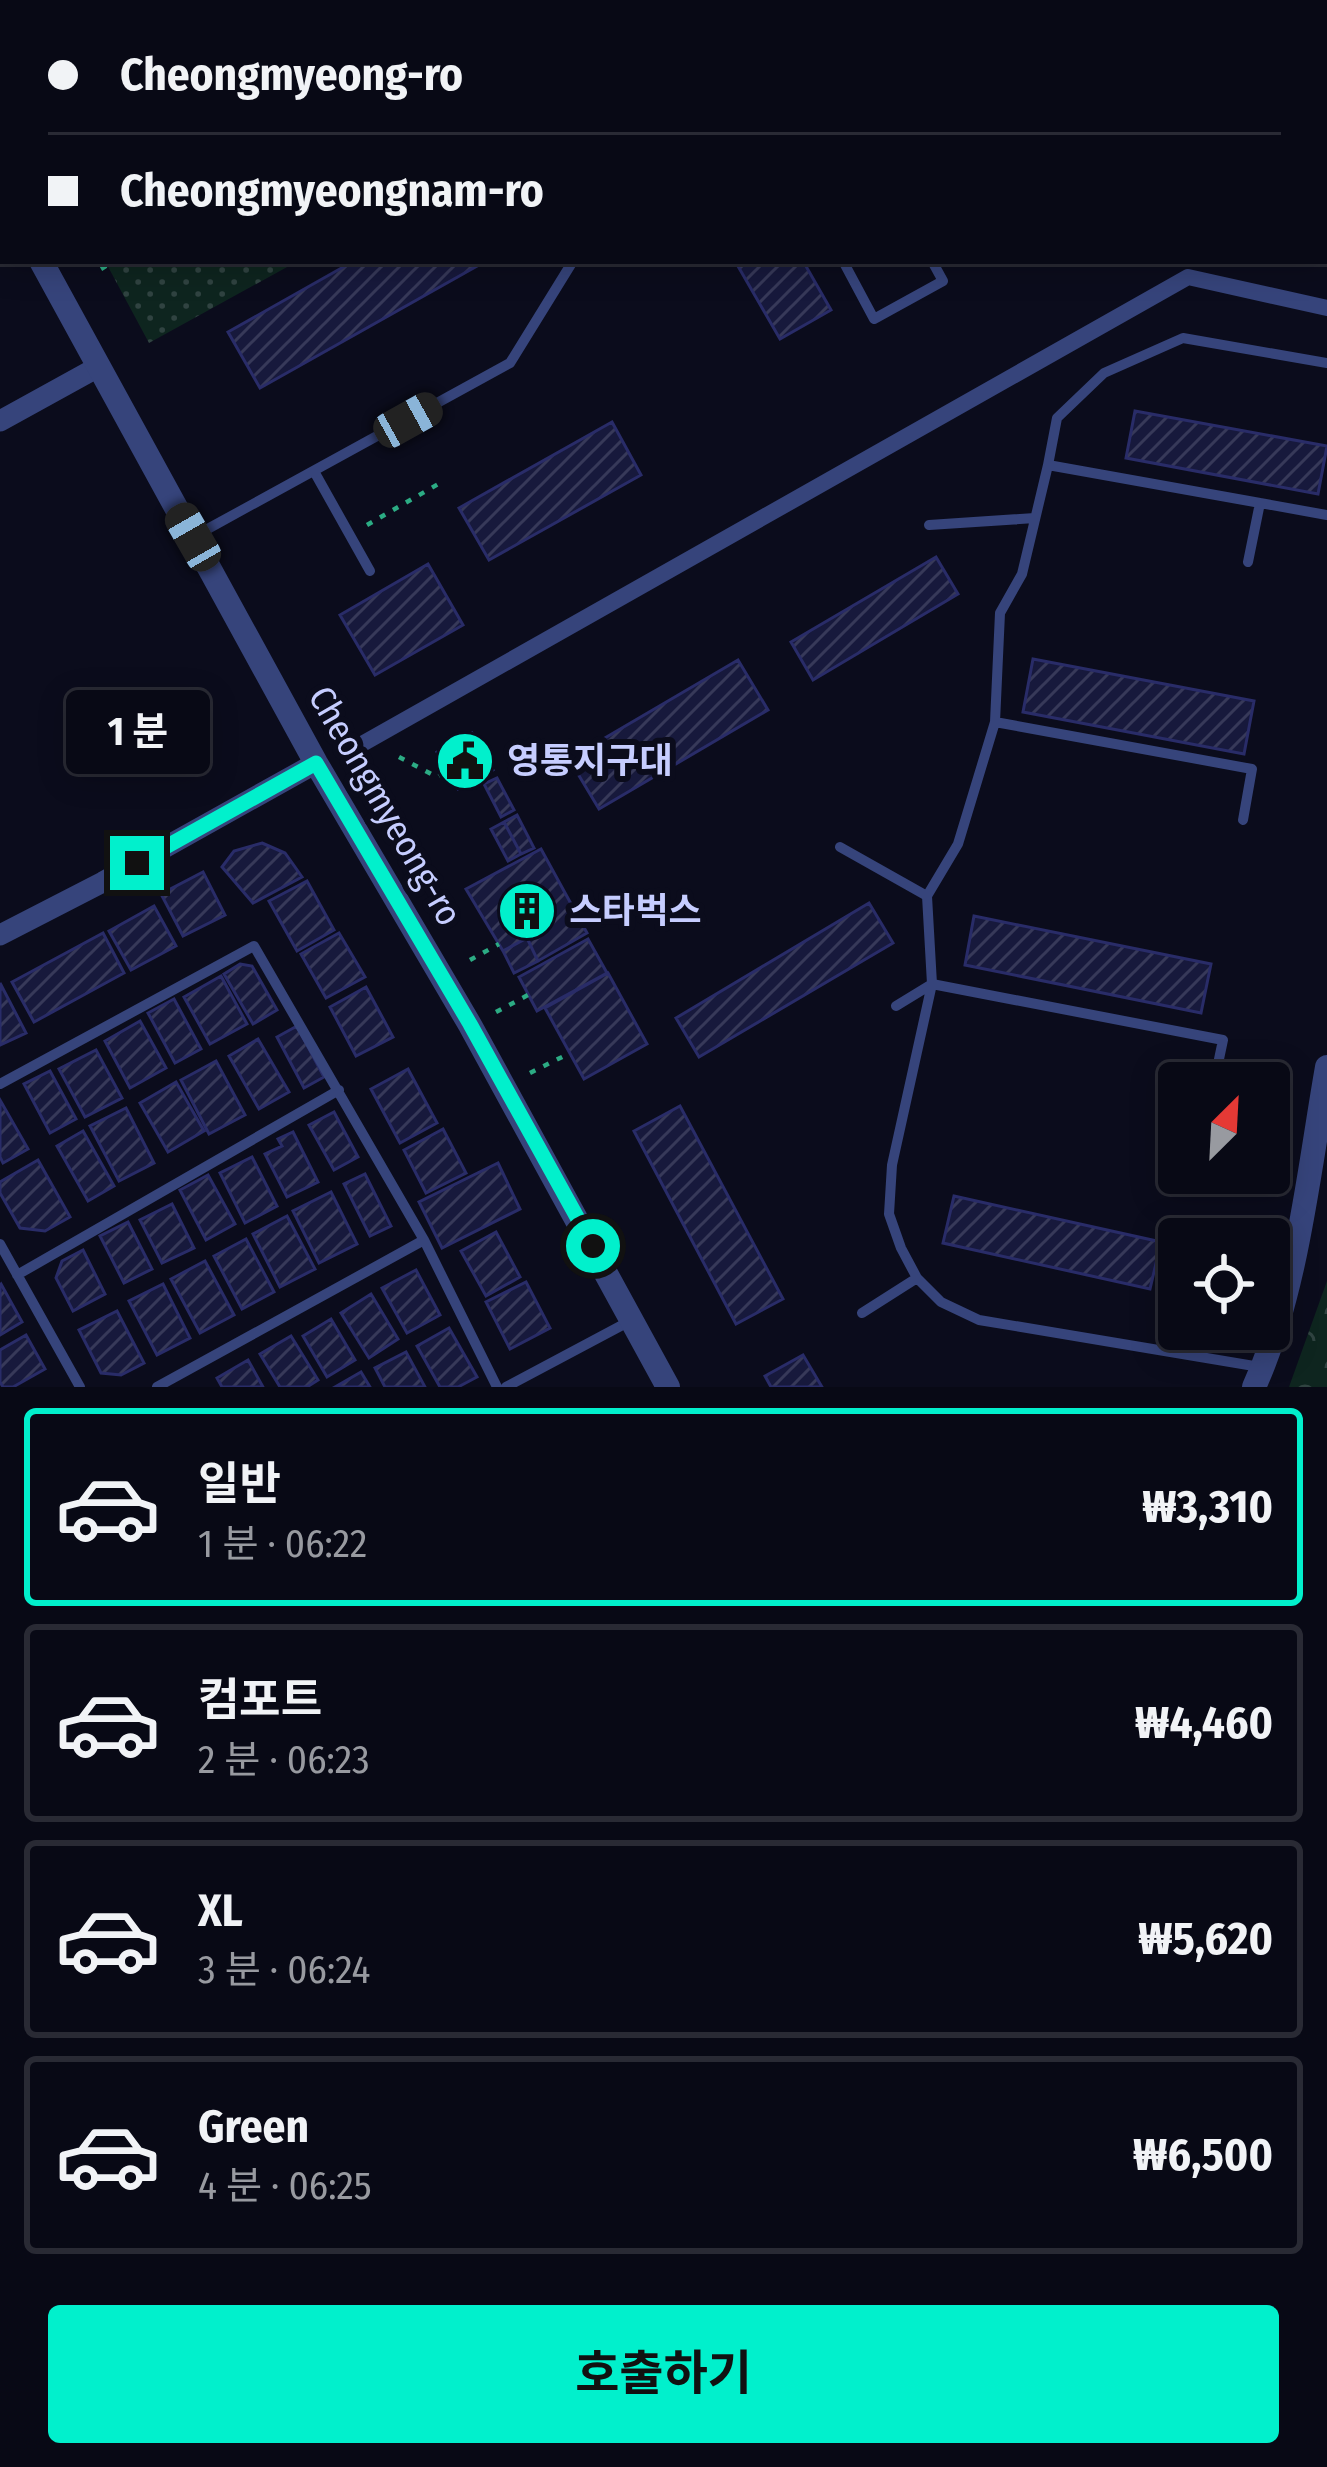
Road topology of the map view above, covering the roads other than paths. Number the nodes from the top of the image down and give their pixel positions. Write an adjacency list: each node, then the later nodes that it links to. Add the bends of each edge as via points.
1 (43, 264): 8 (street, Cheongmyeong-ro)
2 (570, 264): 11 (lane, via 510,363)
3 (845, 264): 4 (lane, via 874,319 943,280)
4 (934, 264)
5 (1184, 269): 6 (street); 20 (street)
6 (1327, 308)
7 (1327, 363): 10 (lane, via 1183,338 1104,373 1058,418)
8 (98, 367): 9 (street); 16 (street, Cheongmyeong-ro)
9 (0, 421)
10 (1048, 465): 12 (lane); 14 (lane)
11 (315, 472): 16 (lane); 18 (lane)
12 (1259, 503): 13 (lane); 17 (lane)
13 (1327, 515)
14 (1035, 518): 15 (lane); 19 (lane, via 1022,574 1000,613)
15 (929, 525)
16 (193, 537): 21 (street, Cheongmyeong-ro)
17 (1248, 562)
18 (370, 571)
19 (995, 722): 22 (lane, via 1252,770); 24 (lane, via 958,844)
20 (355, 748)
21 (316, 763): 25 (street); 37 (street, Cheongmyeong-ro)
22 (1243, 820)
23 (840, 847): 24 (lane)
24 (927, 896): 26 (lane)
25 (0, 935)
26 (932, 984): 27 (lane); 28 (lane, via 1223,1040); 35 (lane, via 892,1165 889,1214)
27 (896, 1006)
28 (1218, 1062)
29 (1327, 1067): 38 (street, via 1286,1288)
30 (0, 1084): 31 (lane, via 254,946)
31 (339, 1090): 32 (lane); 34 (lane)
32 (424, 1240): 40 (lane); 41 (lane)
33 (0, 1244): 34 (lane)
34 (17, 1275): 39 (lane)
35 (917, 1278): 36 (lane); 38 (lane, via 941,1302 979,1320)
36 (862, 1313)
37 (633, 1319): 41 (lane); 42 (street, Cheongmyeong-ro)
38 (1258, 1377)
39 (80, 1387)
40 (158, 1387)
41 (501, 1387)
42 (668, 1387)

